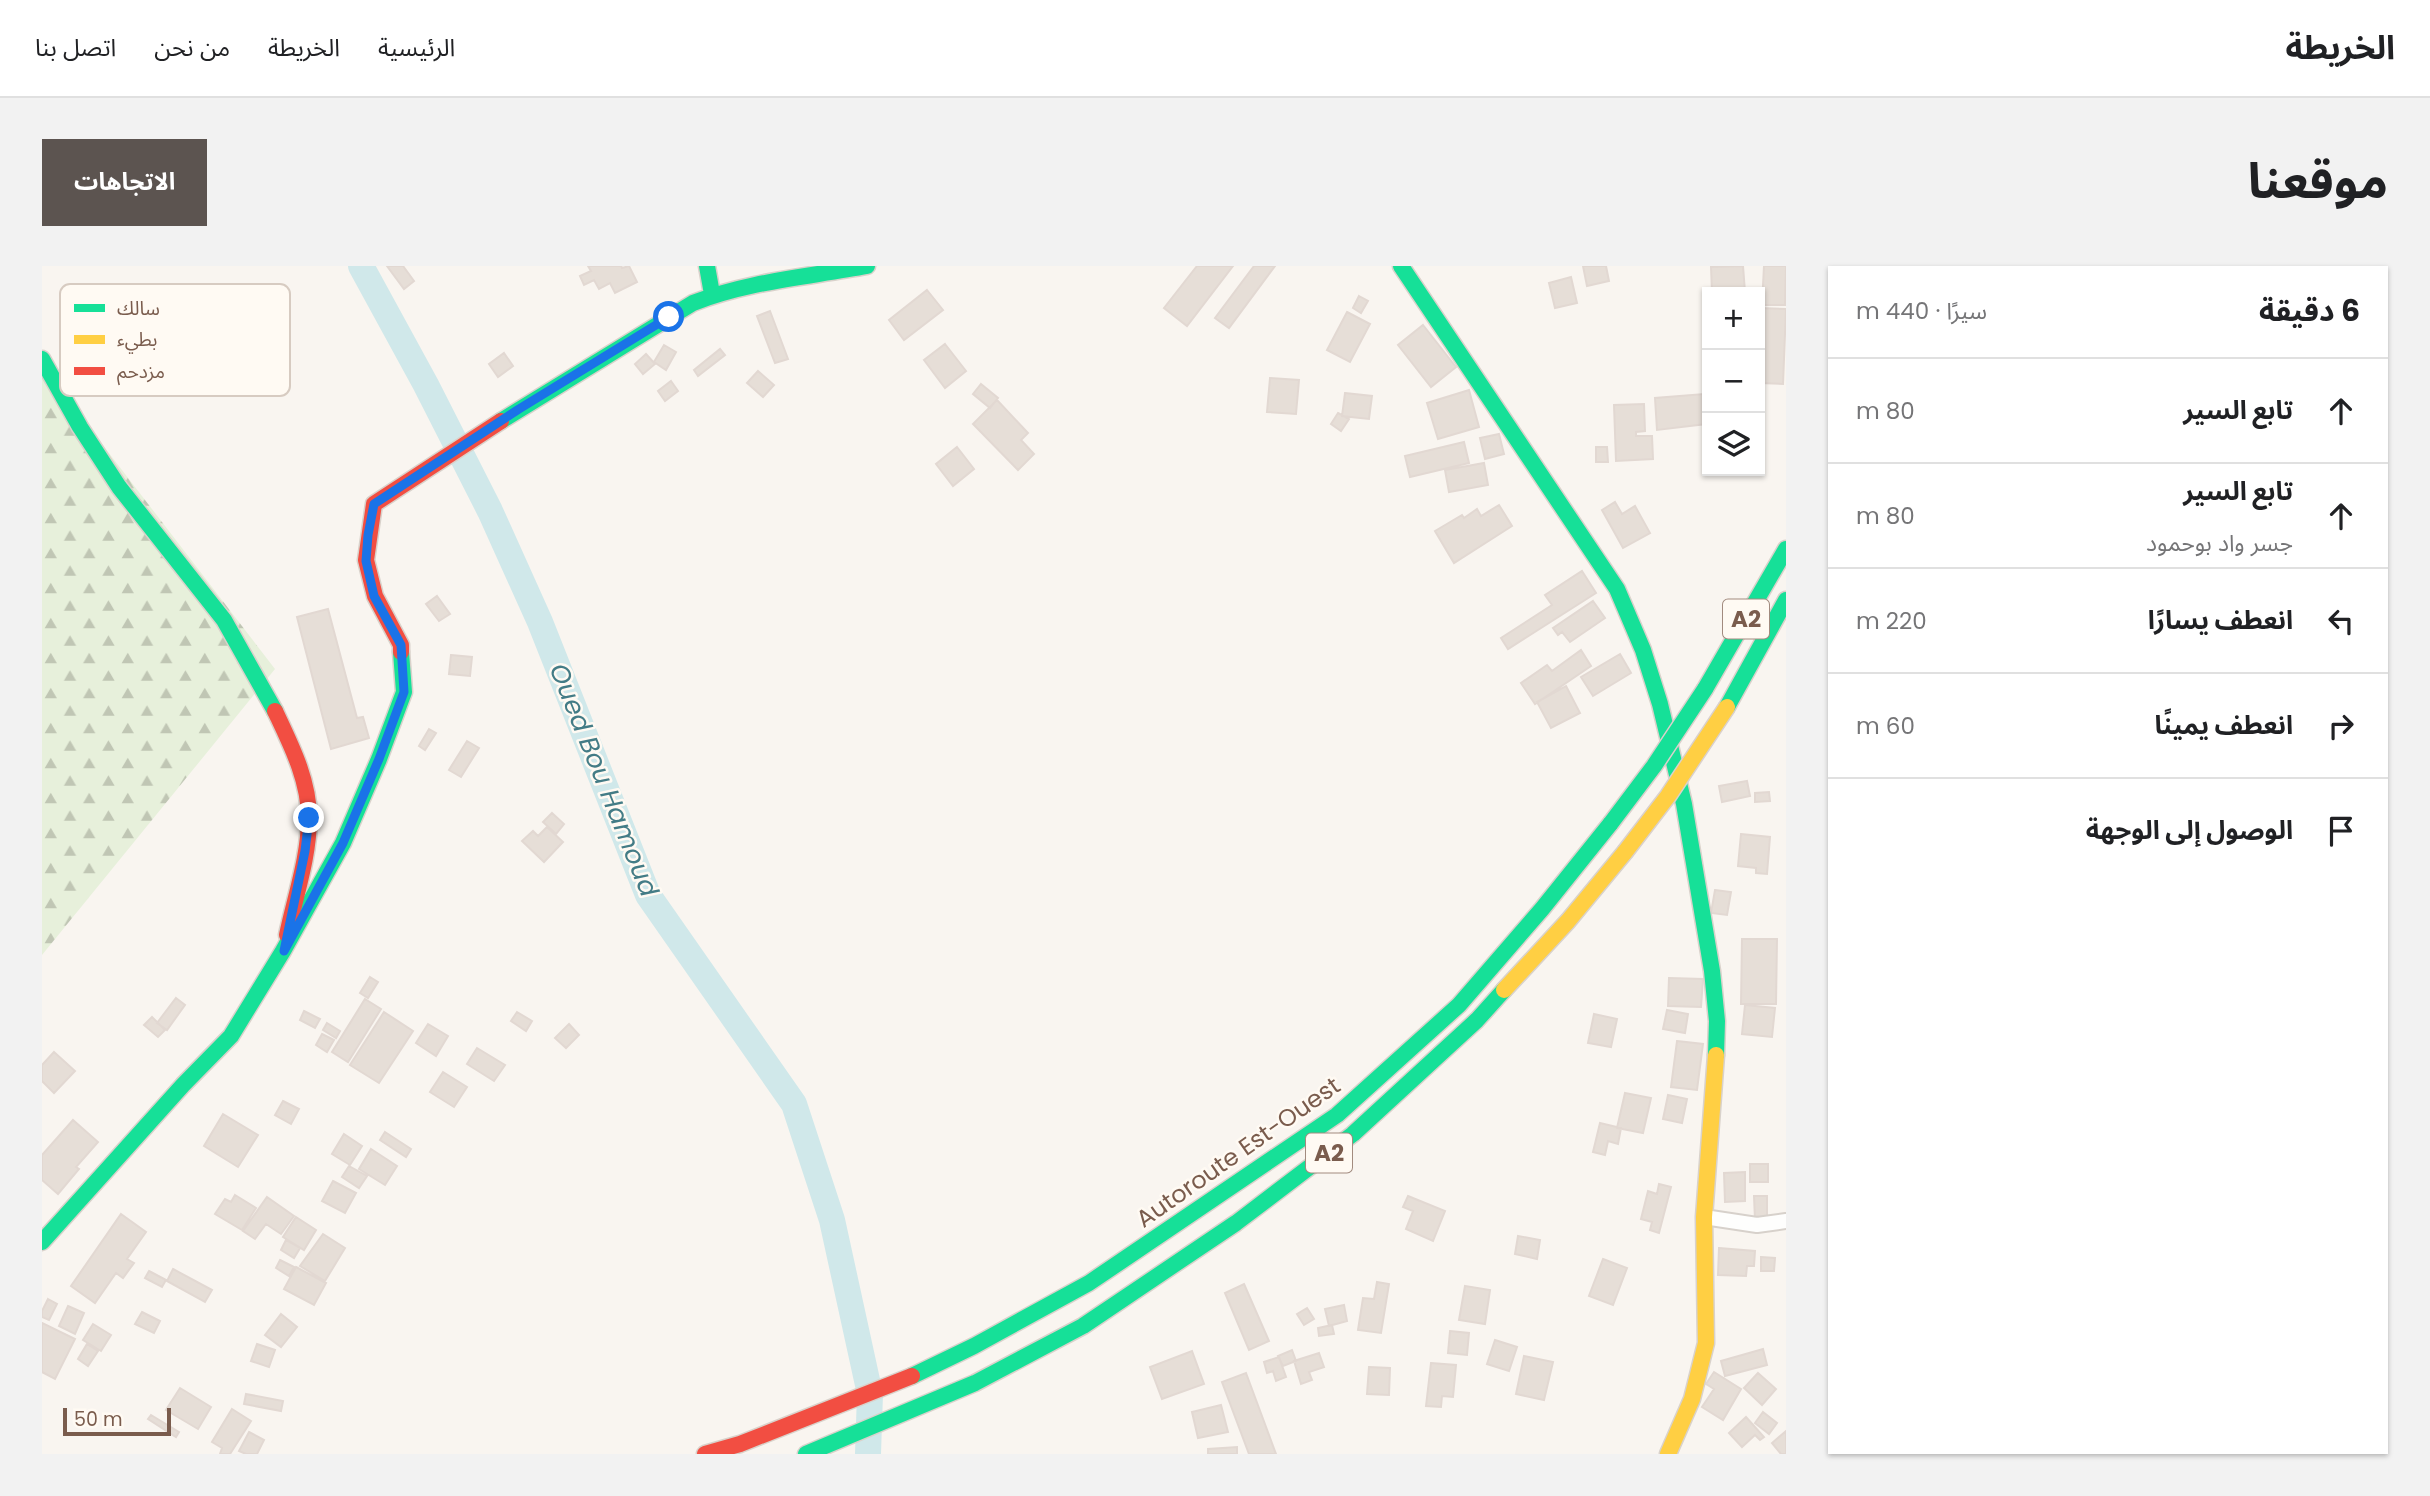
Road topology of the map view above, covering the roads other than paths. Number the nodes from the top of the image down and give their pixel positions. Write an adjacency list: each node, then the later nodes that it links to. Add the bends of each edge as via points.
1 (707, 266): 4 (main road)
2 (867, 266): 4 (main road)
3 (1401, 266): 11 (main road, via 1617,589 1643,650 1684,804 1712,971 1716,1080)
4 (712, 294): 10 (main road, via 519,409 374,504 366,561 374,596 401,645 404,692 343,843)
5 (42, 359): 6 (main road)
6 (60, 391)
7 (63, 396): 10 (main road, via 119,486 224,620 296,755 309,818)
8 (1786, 549): 14 (main road, Autoroute Est-Ouest / A2, bridge, via 1705,689 1611,823 1459,1005 1338,1115 1089,1283 974,1346 901,1381)
9 (1786, 600): 15 (main road, Autoroute Est-Ouest / A2, bridge, via 1727,707 1625,852 1477,1020 1353,1134 1236,1223 1083,1326 975,1383)
10 (284, 951): 13 (main road, via 231,1036)
11 (1704, 1217): 12 (street, via 1757,1225); 16 (main road, via 1706,1343 1692,1399)
12 (1786, 1221)
13 (42, 1242)
14 (705, 1454)
15 (806, 1454)
16 (1668, 1454)

